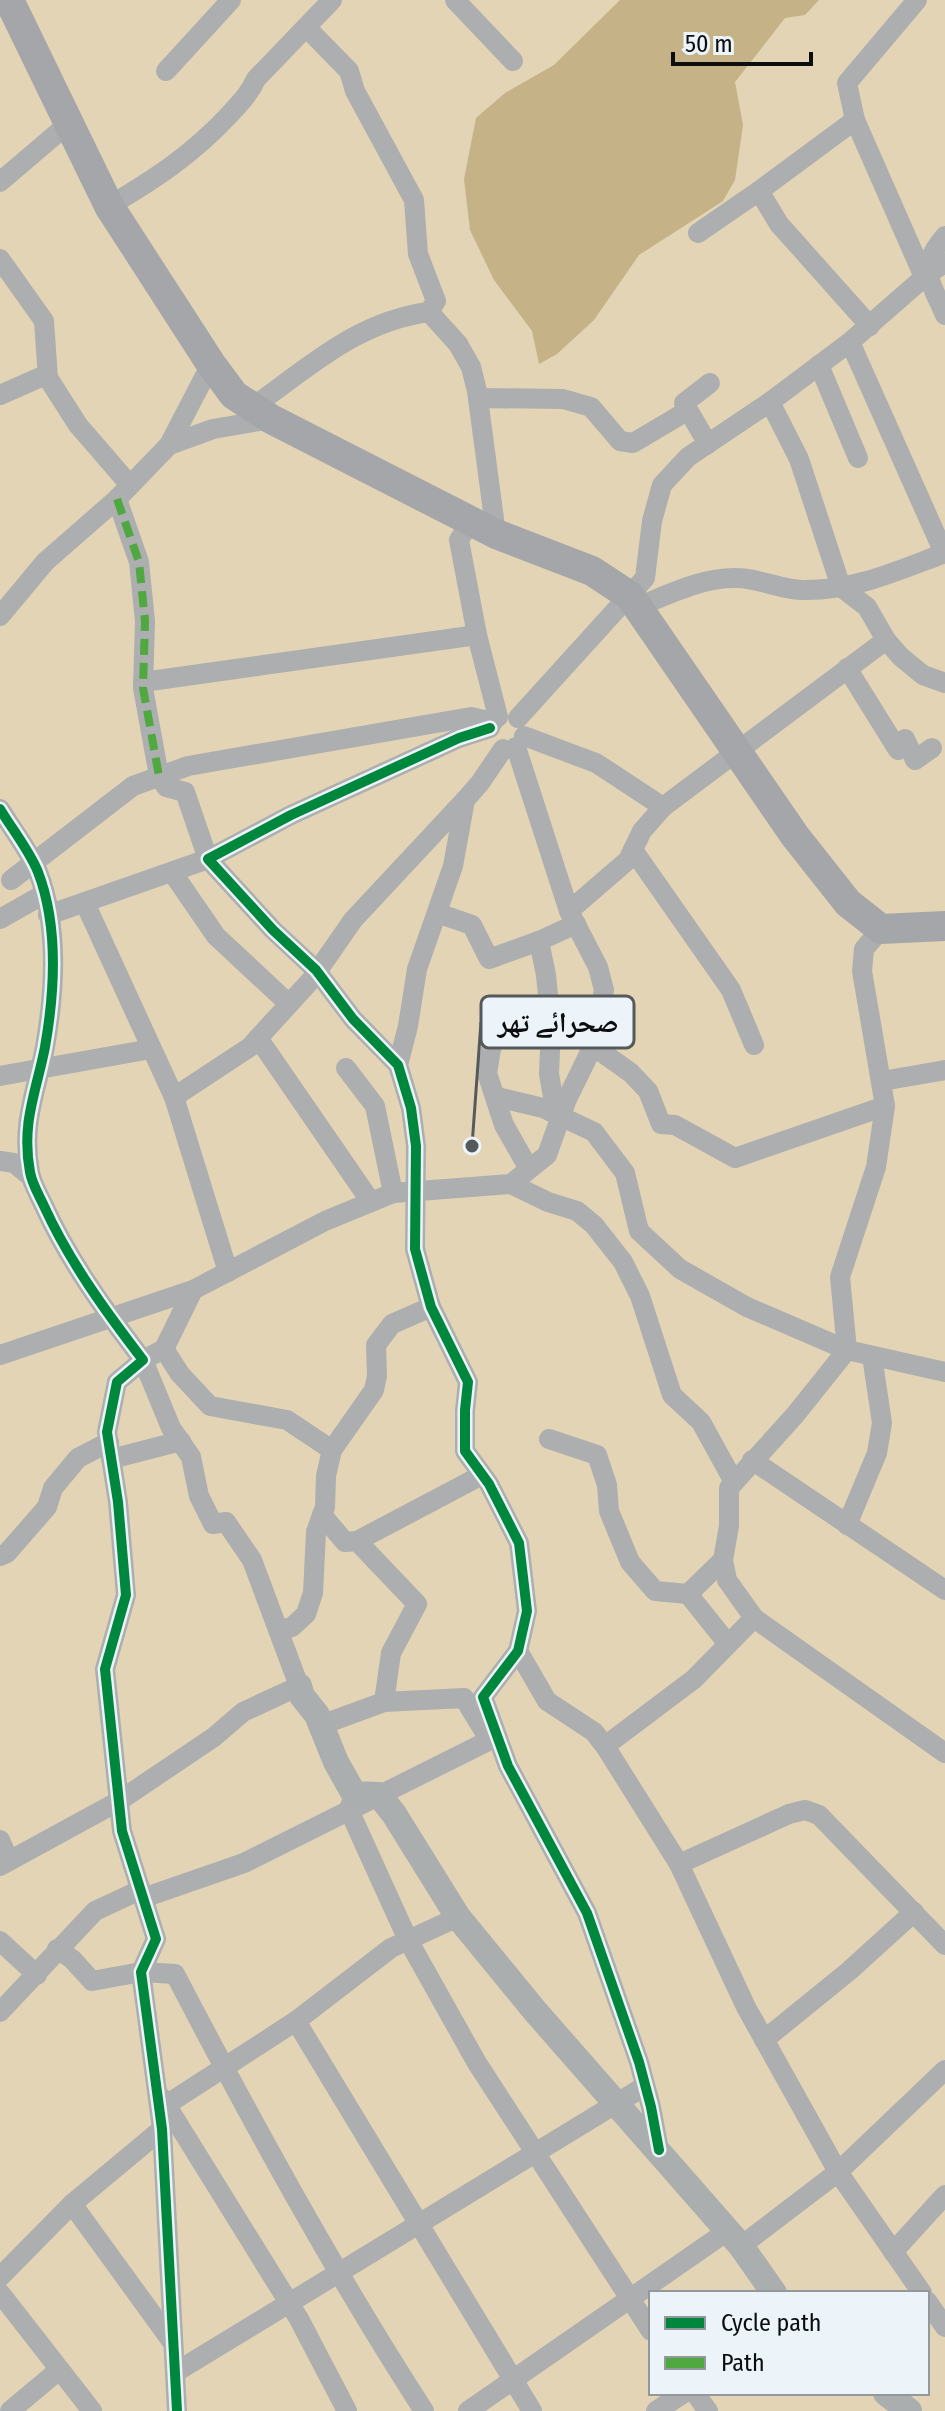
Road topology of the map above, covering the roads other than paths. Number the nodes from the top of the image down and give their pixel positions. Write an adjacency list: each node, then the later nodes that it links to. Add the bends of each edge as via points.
1 (9, 0): 10 (main road)
2 (231, 0): 8 (street)
3 (332, 0): 6 (street)
4 (455, 0): 7 (street)
5 (917, 0): 9 (street, via 847,83)
6 (307, 28): 13 (street, via 256,79 208,139 168,171); 18 (street, via 349,71 414,200 418,254 436,301)
7 (513, 61)
8 (166, 71)
9 (855, 120): 12 (street); 17 (street)
10 (68, 124): 11 (street); 13 (main road)
11 (0, 182)
12 (759, 191): 14 (street); 20 (street, via 779,224)
13 (109, 206): 22 (main road)
14 (698, 233)
15 (945, 236): 17 (street, via 929,254)
16 (0, 259): 24 (street, via 44,321)
17 (932, 271): 19 (street); 20 (street)
18 (429, 312): 27 (street, via 458,344 471,367); 30 (street, via 351,336)
19 (945, 315)
20 (870, 326): 21 (street)
21 (850, 342): 23 (street); 36 (street)
22 (211, 364): 30 (main road, via 234,395); 32 (street)
23 (819, 365): 28 (street); 33 (street)
24 (48, 378): 26 (street); 34 (street)
25 (710, 383): 29 (street, via 684,403)
26 (0, 395)
27 (478, 398): 29 (street, via 563,399 591,407 620,441 633,443); 35 (street)
28 (770, 402): 31 (street); 37 (street, via 799,459)
29 (687, 411): 31 (street)
30 (262, 413): 32 (street); 35 (main road)
31 (708, 444): 38 (street, via 662,485 645,578)
32 (169, 445): 34 (street)
33 (858, 458)
34 (123, 491): 39 (street, via 45,562); 43 (street, via 139,562 145,621)
35 (484, 527): 38 (main road, via 592,571); 40 (street, via 459,540)
36 (944, 553): 37 (street)
37 (841, 587): 38 (street, via 802,590 738,578); 41 (street, via 867,607)
38 (634, 602): 45 (street); 47 (main road)
39 (0, 616)
40 (477, 635): 43 (street); 45 (street)
41 (886, 640): 42 (street); 44 (street, via 923,675)
42 (847, 668): 46 (street, via 898,750 905,739 915,760); 47 (street)
43 (143, 682): 48 (street)
44 (945, 683)
45 (506, 731): 48 (street, via 471,717 188,766); 49 (street, via 480,783); 50 (street, via 596,763); 53 (street, via 459,738); 61 (street)
46 (932, 748)
47 (736, 751): 50 (street); 64 (main road, via 848,903)
48 (159, 776): 53 (street, via 166,787 185,792); 54 (street, via 133,786)
49 (465, 800): 59 (street, via 453,866); 66 (street, via 353,920)
50 (663, 807): 52 (street)
51 (0, 809): 54 (street)
52 (633, 850): 61 (street); 70 (street, via 731,990)
53 (208, 859): 55 (street); 66 (street)
54 (33, 863): 56 (street); 57 (street)
55 (172, 872): 58 (street); 67 (street, via 216,936)
56 (11, 880)
57 (44, 894): 60 (street); 62 (street)
58 (85, 903): 60 (street); 72 (street)
59 (437, 913): 65 (street, via 472,925 489,959); 73 (street, via 417,969)
60 (48, 915): 75 (street, via 53,989)
61 (572, 917): 65 (street); 71 (street, via 604,990)
62 (0, 919)
63 (945, 926): 64 (main road)
64 (881, 929): 78 (street, via 864,949 862,971)
65 (539, 941): 82 (street, via 551,1026 549,1074)
66 (316, 970): 67 (street); 73 (street, via 353,1019)
67 (289, 1004): 69 (street)
68 (495, 1025): 80 (street, via 487,1073)
69 (258, 1038): 79 (street); 89 (street)
70 (754, 1045)
71 (593, 1046): 81 (street, via 648,1091 661,1124 675,1125 735,1158); 82 (street)
72 (151, 1049): 75 (street); 79 (street)
73 (398, 1065): 87 (street, via 411,1108)
74 (346, 1068): 88 (street, via 375,1106)
75 (38, 1070): 77 (street); 85 (street, via 26,1137)
76 (945, 1070): 78 (street)
77 (0, 1076)
78 (882, 1081): 81 (street)
79 (174, 1097): 90 (street)
80 (497, 1097): 82 (street); 84 (street, via 504,1125)
81 (885, 1106): 95 (street, via 876,1167 840,1277)
82 (558, 1115): 84 (street, via 547,1155); 95 (street, via 594,1132 614,1155 625,1173 639,1231 680,1269 747,1307)
83 (0, 1161): 85 (street, via 14,1163)
84 (529, 1169): 86 (street)
85 (30, 1176): 93 (street, via 54,1228)
86 (511, 1184): 87 (street); 106 (street, via 577,1211 623,1262 640,1296 672,1395 701,1422)
87 (416, 1191): 88 (street); 92 (street, via 415,1249)
88 (393, 1193): 89 (street)
89 (371, 1202): 90 (street)
90 (228, 1272): 91 (street)
91 (193, 1290): 93 (street); 94 (street)
92 (431, 1307): 102 (street, via 392,1324 376,1345 374,1390); 105 (street, via 468,1382 465,1451)
93 (111, 1318): 96 (street); 98 (street)
94 (164, 1349): 98 (street); 102 (street, via 210,1406 287,1420)
95 (847, 1350): 97 (street); 104 (street)
96 (0, 1355)
97 (872, 1356): 99 (street); 108 (street, via 882,1423 877,1453)
98 (143, 1360): 101 (street); 103 (street, via 117,1382 107,1432)
99 (945, 1372)
100 (549, 1439): 113 (street, via 597,1455 609,1511 630,1562 655,1591)
101 (181, 1441): 103 (street); 115 (street, via 213,1524 226,1522 252,1560)
102 (332, 1450): 107 (street)
103 (110, 1451): 110 (street, via 78,1458 53,1488 47,1507); 125 (street, via 126,1595 105,1669)
104 (752, 1460): 106 (street); 108 (street)
105 (482, 1475): 109 (street); 117 (street, via 519,1543 527,1611)
106 (734, 1482): 111 (street, via 729,1488)
107 (322, 1515): 109 (street, via 345,1542); 115 (street, via 306,1614 292,1627)
108 (847, 1525): 112 (street)
109 (357, 1541): 119 (street, via 417,1604 391,1653)
110 (0, 1556)
111 (723, 1560): 113 (street); 114 (street, via 727,1580)
112 (945, 1590)
113 (688, 1594): 116 (street)
114 (754, 1618): 116 (street); 123 (street)
115 (279, 1630): 118 (street)
116 (728, 1644): 122 (street, via 694,1679)
117 (518, 1651): 121 (street, via 483,1697); 122 (street, via 547,1701 594,1732)
118 (299, 1686): 120 (street); 125 (street, via 243,1712)
119 (384, 1702): 120 (street); 121 (street, via 464,1698)
120 (321, 1725): 124 (street, via 336,1762)
121 (493, 1739): 124 (street); 143 (street, via 587,1913)
122 (605, 1746): 128 (street)
123 (945, 1753)
124 (361, 1799): 129 (street, via 244,1863); 131 (street); 132 (street)
125 (119, 1801): 127 (street); 129 (street, via 122,1831)
126 (0, 1840): 127 (street)
127 (5, 1863)
128 (679, 1864): 130 (street, via 805,1810 819,1815); 140 (street)
129 (142, 1894): 135 (street, via 95,1911); 136 (street, via 156,1939)
130 (914, 1912): 134 (street); 140 (street)
131 (458, 1917): 132 (street); 145 (street)
132 (408, 1940): 139 (street); 148 (street)
133 (0, 1941): 137 (street)
134 (945, 1945)
135 (57, 1949): 136 (street, via 92,1981); 137 (street)
136 (141, 1972): 141 (street, via 175,1974); 144 (street)
137 (37, 1975): 138 (street)
138 (0, 2012)
139 (296, 2021): 141 (street); 152 (street)
140 (764, 2040): 149 (street)
141 (223, 2067): 144 (street); 155 (street)
142 (945, 2070): 149 (street)
143 (645, 2086): 145 (street); 147 (street)
144 (162, 2097): 146 (street); 161 (street)
145 (618, 2104): 147 (street); 148 (street)
146 (162, 2129): 151 (street); 165 (street)
147 (659, 2150): 153 (street)
148 (534, 2153): 152 (street); 160 (street)
149 (838, 2172): 153 (street); 154 (street)
150 (945, 2195): 154 (street)
151 (72, 2204): 156 (street); 165 (street)
152 (417, 2223): 155 (street); 168 (street)
153 (733, 2239): 157 (street); 160 (street)
154 (893, 2252): 158 (street)
155 (340, 2272): 161 (street); 175 (street)
156 (0, 2277)
157 (772, 2291)
158 (921, 2291)
159 (0, 2293): 166 (street)
160 (628, 2300): 164 (street); 168 (street)
161 (289, 2303): 167 (street); 174 (street)
162 (929, 2304): 163 (street)
163 (945, 2327)
164 (649, 2328)
165 (174, 2345): 167 (street)
166 (59, 2370): 172 (street); 173 (street)
167 (176, 2372): 171 (street)
168 (512, 2381): 176 (street); 177 (street)
169 (681, 2395): 178 (street)
170 (889, 2395): 179 (street)
171 (176, 2409)
172 (10, 2411)
173 (92, 2411)
174 (347, 2411)
175 (424, 2411)
176 (468, 2411)
177 (532, 2411)
178 (656, 2411)
179 (909, 2411)

